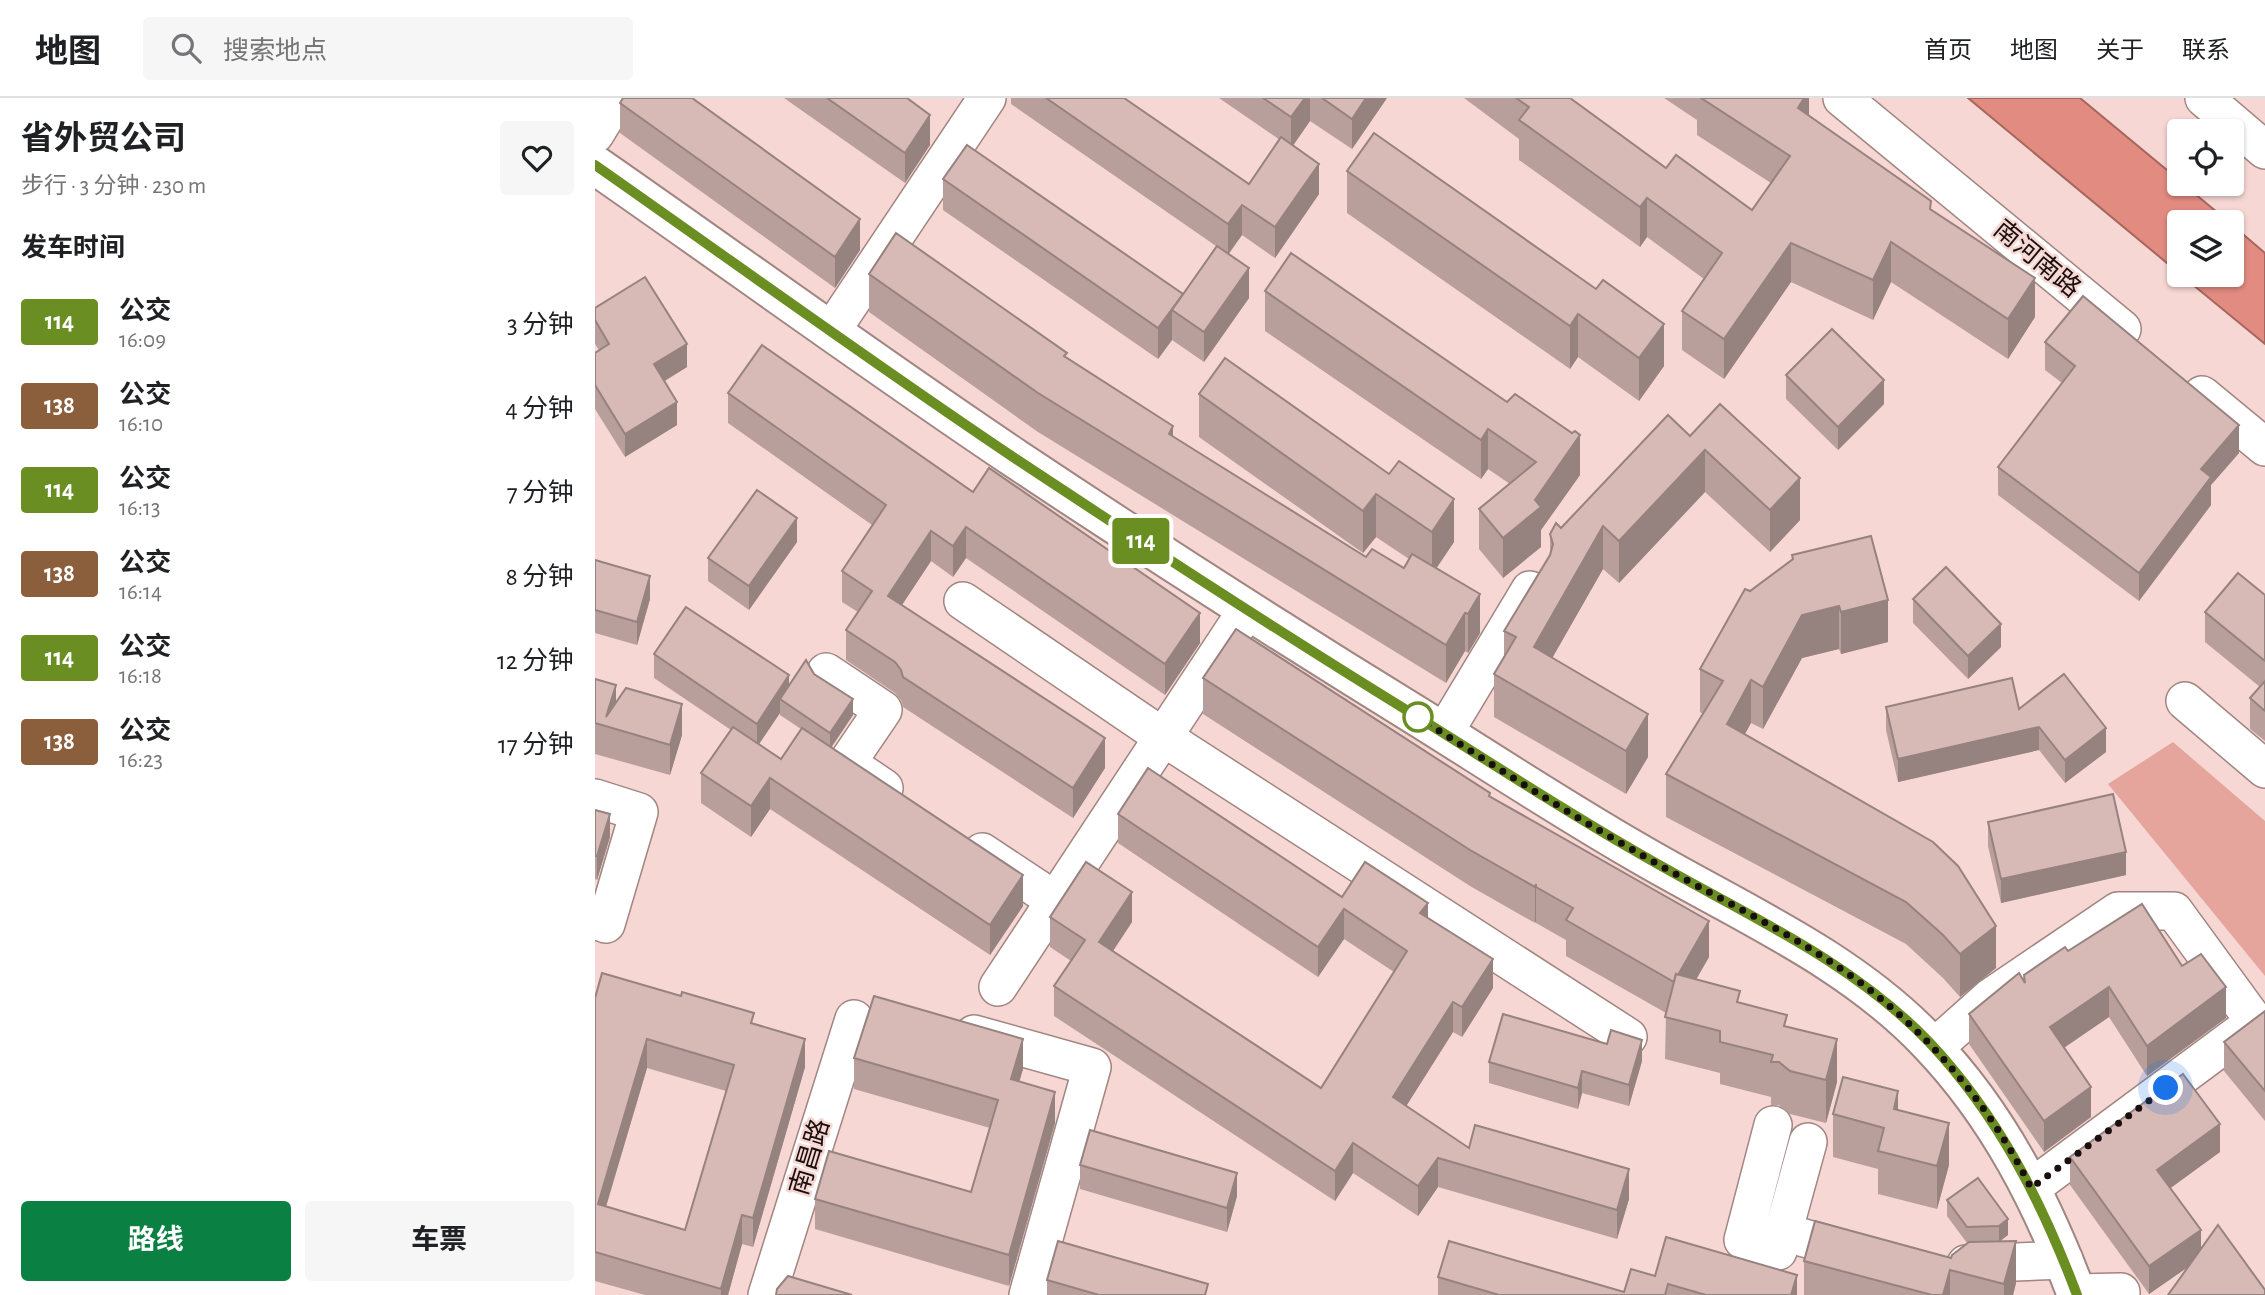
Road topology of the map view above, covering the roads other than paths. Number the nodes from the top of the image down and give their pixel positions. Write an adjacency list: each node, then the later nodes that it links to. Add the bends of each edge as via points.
1 (617, 98): 5 (street)
2 (987, 98): 8 (street)
3 (1842, 98): 9 (street, 南河南路)
4 (2204, 98): 6 (street)
5 (595, 134)
6 (2265, 150)
7 (595, 165): 8 (main road)
8 (832, 330): 14 (main road)
9 (2149, 351)
10 (2180, 377): 11 (street)
11 (2265, 447)
12 (1532, 587): 17 (street)
13 (963, 601): 18 (street)
14 (1247, 610): 17 (main road); 18 (street)
15 (826, 672): 21 (street, via 883,710 847,763)
16 (2185, 701): 19 (street)
17 (1444, 733): 29 (main road, via 1634,851 1829,962 1879,998)
18 (1163, 737): 23 (street); 28 (street)
19 (2265, 769)
20 (595, 798): 24 (street, via 639,812 606,924)
21 (917, 809)
22 (952, 832): 23 (street)
23 (1056, 901): 25 (street)
24 (595, 920)
25 (998, 988)
26 (854, 1019): 38 (street, 南昌路)
27 (936, 1024): 39 (street, via 1092,1067)
28 (1628, 1037)
29 (1934, 1048): 32 (main road, via 1976,1098); 32 (street, via 1991,997 2117,911 2174,911 2255,1022)
30 (1773, 1125): 33 (street, via 1742,1240 1778,1251)
31 (1808, 1143): 33 (street)
32 (2031, 1188): 36 (main road)
33 (1783, 1233): 34 (street)
34 (1891, 1263)
35 (1931, 1274): 36 (street, via 1945,1278 1961,1264)
36 (2072, 1283): 37 (street)
37 (2121, 1293)
38 (767, 1295)
39 (1028, 1295)

